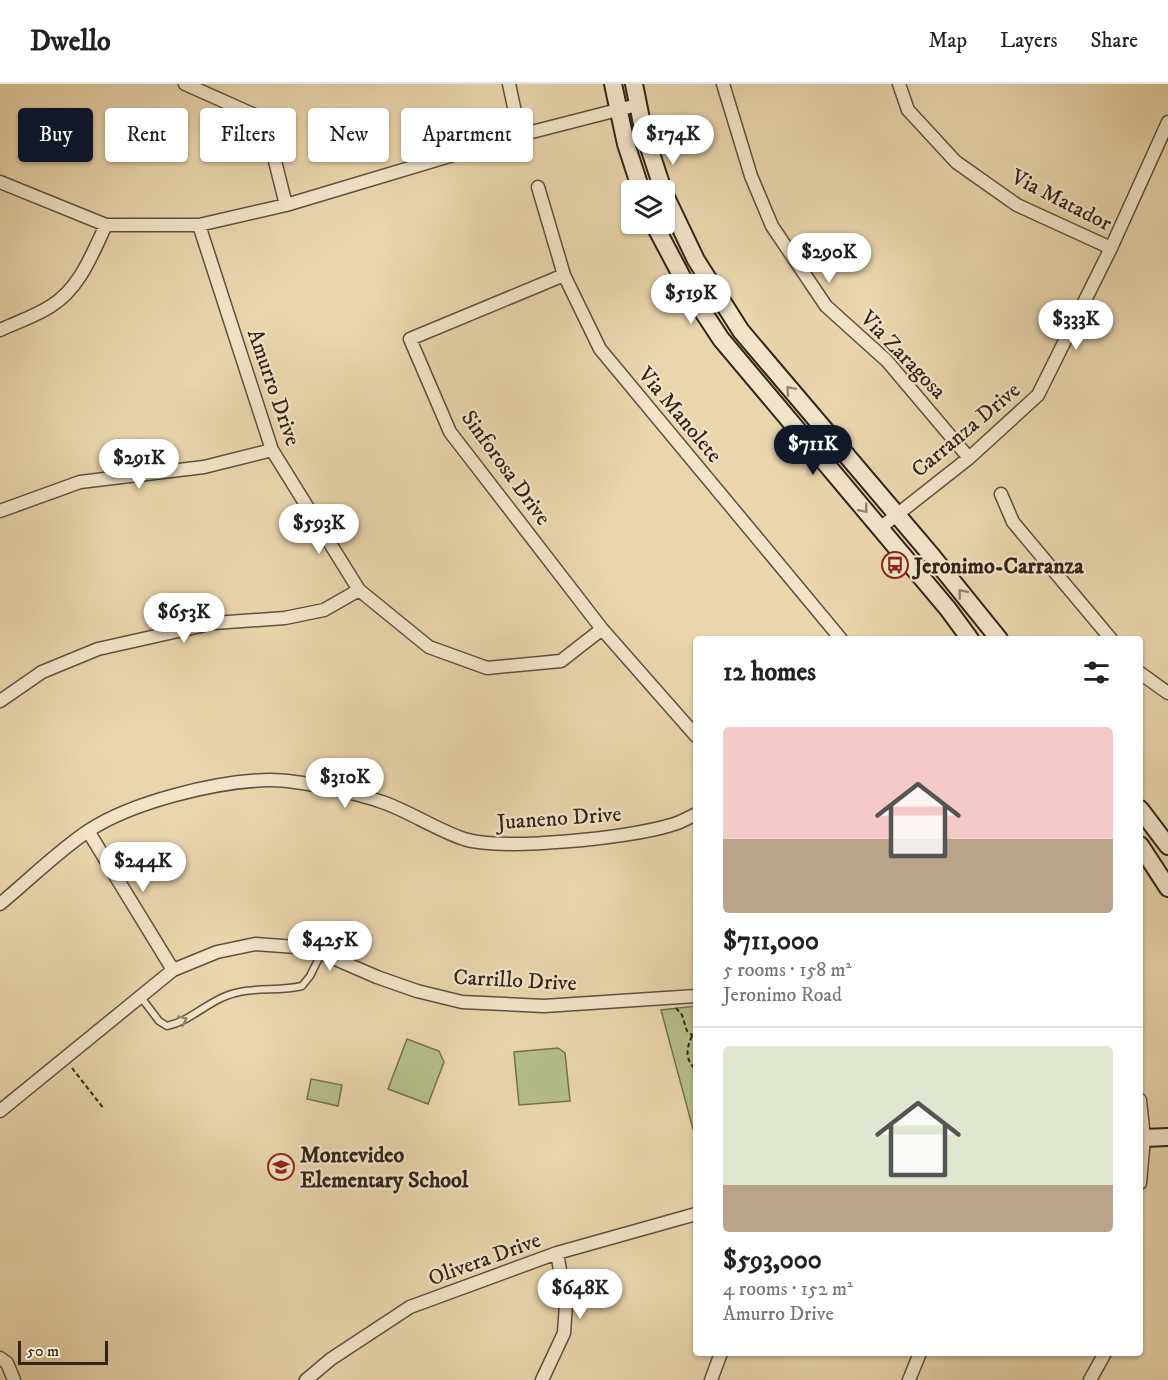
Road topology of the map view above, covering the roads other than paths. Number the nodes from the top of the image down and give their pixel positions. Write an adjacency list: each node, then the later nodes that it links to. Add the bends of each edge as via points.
1 (186, 84): 17 (street, via 259,117 268,133)
2 (509, 84): 8 (street)
3 (614, 84): 9 (main road)
4 (634, 84): 7 (main road)
5 (723, 84): 26 (street, Via Zaragosa, via 751,176 772,226 826,306 887,362)
6 (899, 84): 22 (street, Via Matador, via 908,110 956,162 1017,205)
7 (637, 105): 9 (street); 14 (main road)
8 (514, 108)
9 (618, 110): 11 (street); 13 (main road)
10 (1168, 122): 22 (street, Carranza Drive)
11 (533, 132)
12 (430, 162): 17 (street)
13 (638, 180)
14 (660, 180)
15 (0, 182): 19 (street)
16 (538, 187): 23 (street, Via Manolete)
17 (286, 205): 20 (street)
18 (675, 215): 29 (main road, one-way to 18, via 741,330 696,260)
19 (106, 225): 20 (street); 24 (street, via 78,280 66,293 52,306)
20 (199, 225): 25 (street, Amurro Drive)
21 (659, 234): 30 (main road, one-way to 30, via 721,339)
22 (1111, 248): 26 (street, Carranza Drive, via 1038,395)
23 (564, 275): 32 (street, Sinforosa Drive, via 410,339 450,432); 33 (street, Via Manolete, via 600,349)
24 (0, 330)
25 (272, 450): 28 (street, via 204,467 80,482); 31 (street, Amurro Drive)
26 (969, 458): 29 (street, Carranza Drive)
27 (1001, 494): 36 (street, via 1013,522)
28 (0, 511)
29 (897, 514): 30 (street, Carranza Drive); 35 (main road, one-way to 29)
30 (880, 528): 34 (main road)
31 (359, 590): 32 (street, Amurro Drive, via 429,647 487,668 561,661); 39 (street, via 324,610 285,618 214,623 98,649 42,672)
32 (602, 629): 40 (street, Sinforosa Drive)
33 (839, 636)
34 (968, 636)
35 (997, 636)
36 (1109, 636)
37 (1143, 675): 38 (street)
38 (1168, 693)
39 (0, 701)
40 (693, 733)
41 (1143, 813): 44 (main road)
42 (693, 815): 43 (street, Juaneno Drive, via 672,825 631,833 483,843 462,838 384,803 315,786 270,780 188,791 146,804)
43 (88, 831): 47 (street, Juaneno Drive); 49 (street)
44 (1168, 846)
45 (1143, 850): 46 (main road)
46 (1168, 888)
47 (0, 904)
48 (322, 952): 49 (street, Carrillo Drive, via 255,944 217,952); 50 (lane, one-way to 48, via 167,1026 191,1017 225,996 302,986); 51 (street, Carrillo Drive, via 387,980 462,1002 544,1006)
49 (173, 970): 50 (street, Carrillo Drive)
50 (139, 996): 52 (street, Carrillo Drive)
51 (693, 996)
52 (0, 1111)
53 (1143, 1128): 55 (street)
54 (1168, 1137): 55 (main road)
55 (1144, 1138): 56 (street)
56 (1143, 1149)
57 (693, 1215): 58 (street, Olivera Drive)
58 (557, 1253): 64 (street, Olivera Drive, via 410,1307); 65 (street, via 566,1304 564,1333)
59 (720, 1356): 66 (street)
60 (919, 1356): 67 (street)
61 (1102, 1356): 68 (street)
62 (0, 1358): 63 (street)
63 (15, 1379)
64 (306, 1380)
65 (542, 1380)
66 (711, 1380)
67 (909, 1380)
68 (1090, 1380)

